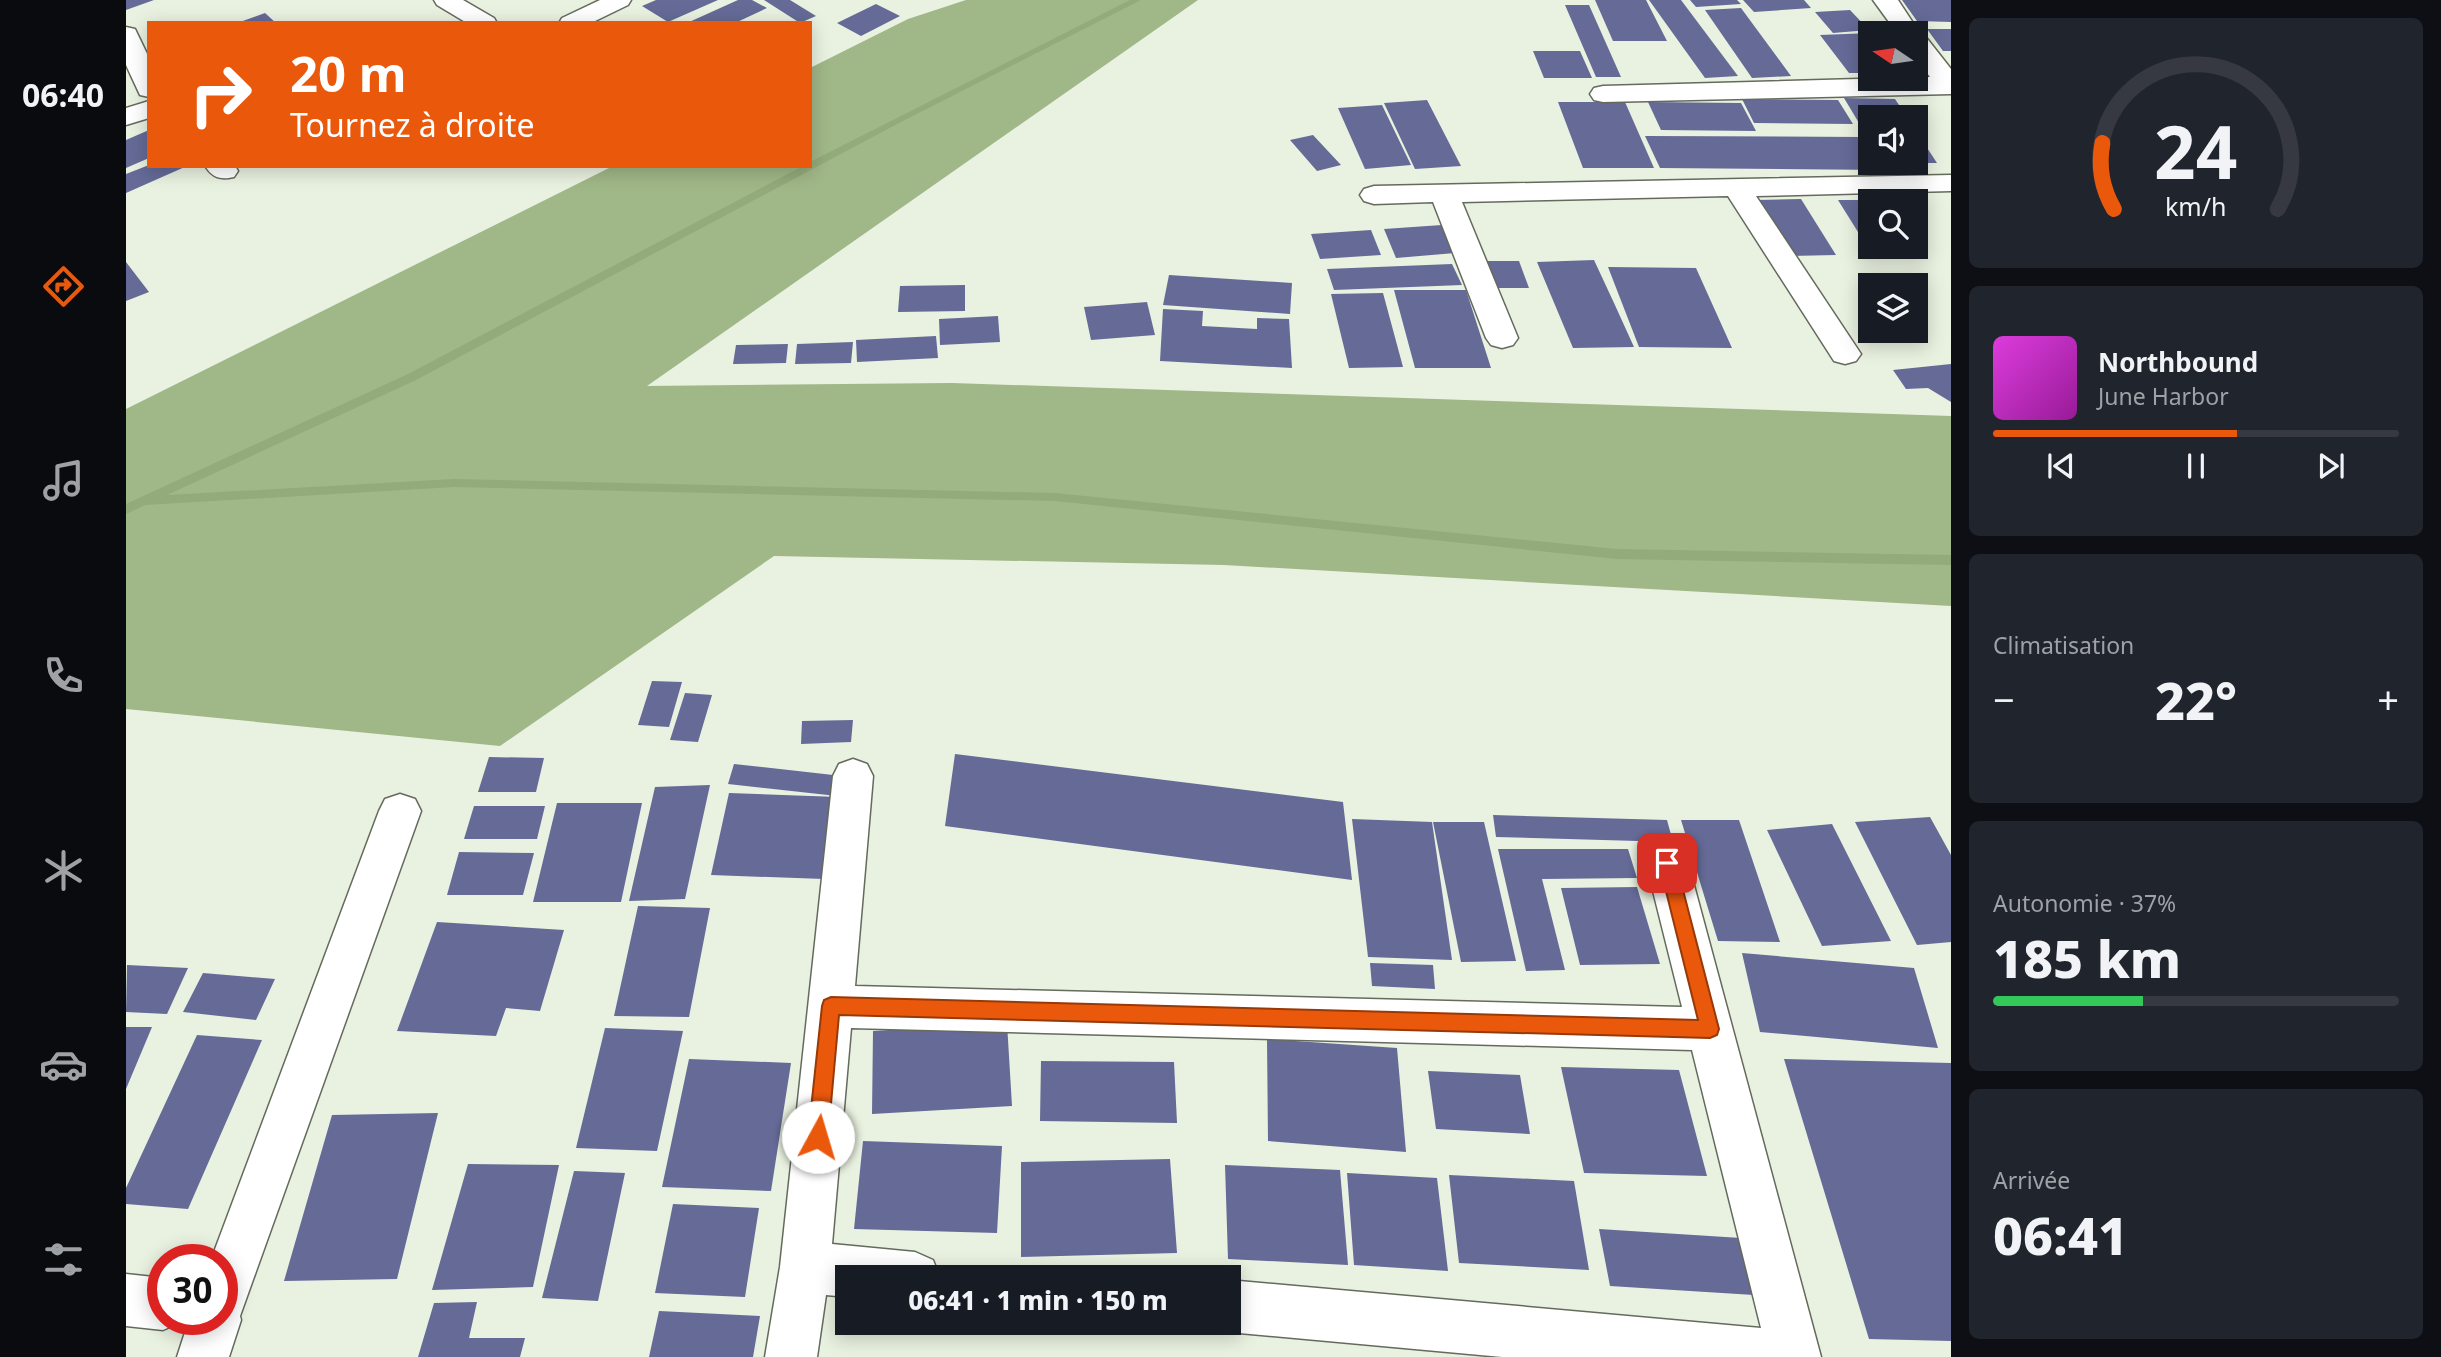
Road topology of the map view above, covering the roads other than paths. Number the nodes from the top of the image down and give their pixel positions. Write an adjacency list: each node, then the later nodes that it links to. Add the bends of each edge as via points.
1 (446, 0): 4 (street)
2 (619, 0): 5 (street)
3 (1885, 0): 6 (street)
4 (482, 21)
5 (575, 21)
6 (1901, 21)
7 (126, 34): 9 (street)
8 (1928, 56): 10 (street)
9 (147, 84)
10 (1951, 85): 11 (street)
11 (1603, 94)
12 (147, 110): 13 (street)
13 (126, 117)
14 (1951, 183): 15 (street)
15 (1736, 187): 16 (street); 19 (street)
16 (1444, 193): 17 (street); 18 (street)
17 (1374, 195)
18 (1502, 338)
19 (1845, 354)
20 (853, 776): 23 (street)
21 (400, 811): 25 (street)
22 (1667, 863): 24 (street)
23 (831, 1006): 24 (street); 26 (street)
24 (1710, 1029): 35 (street)
25 (238, 1254)
26 (805, 1268): 27 (street); 33 (street)
27 (835, 1271)
28 (126, 1300): 29 (street)
29 (147, 1302)
30 (1241, 1307): 34 (street)
31 (210, 1335): 32 (street)
32 (203, 1357)
33 (791, 1357)
34 (1789, 1357)
35 (1795, 1357)

